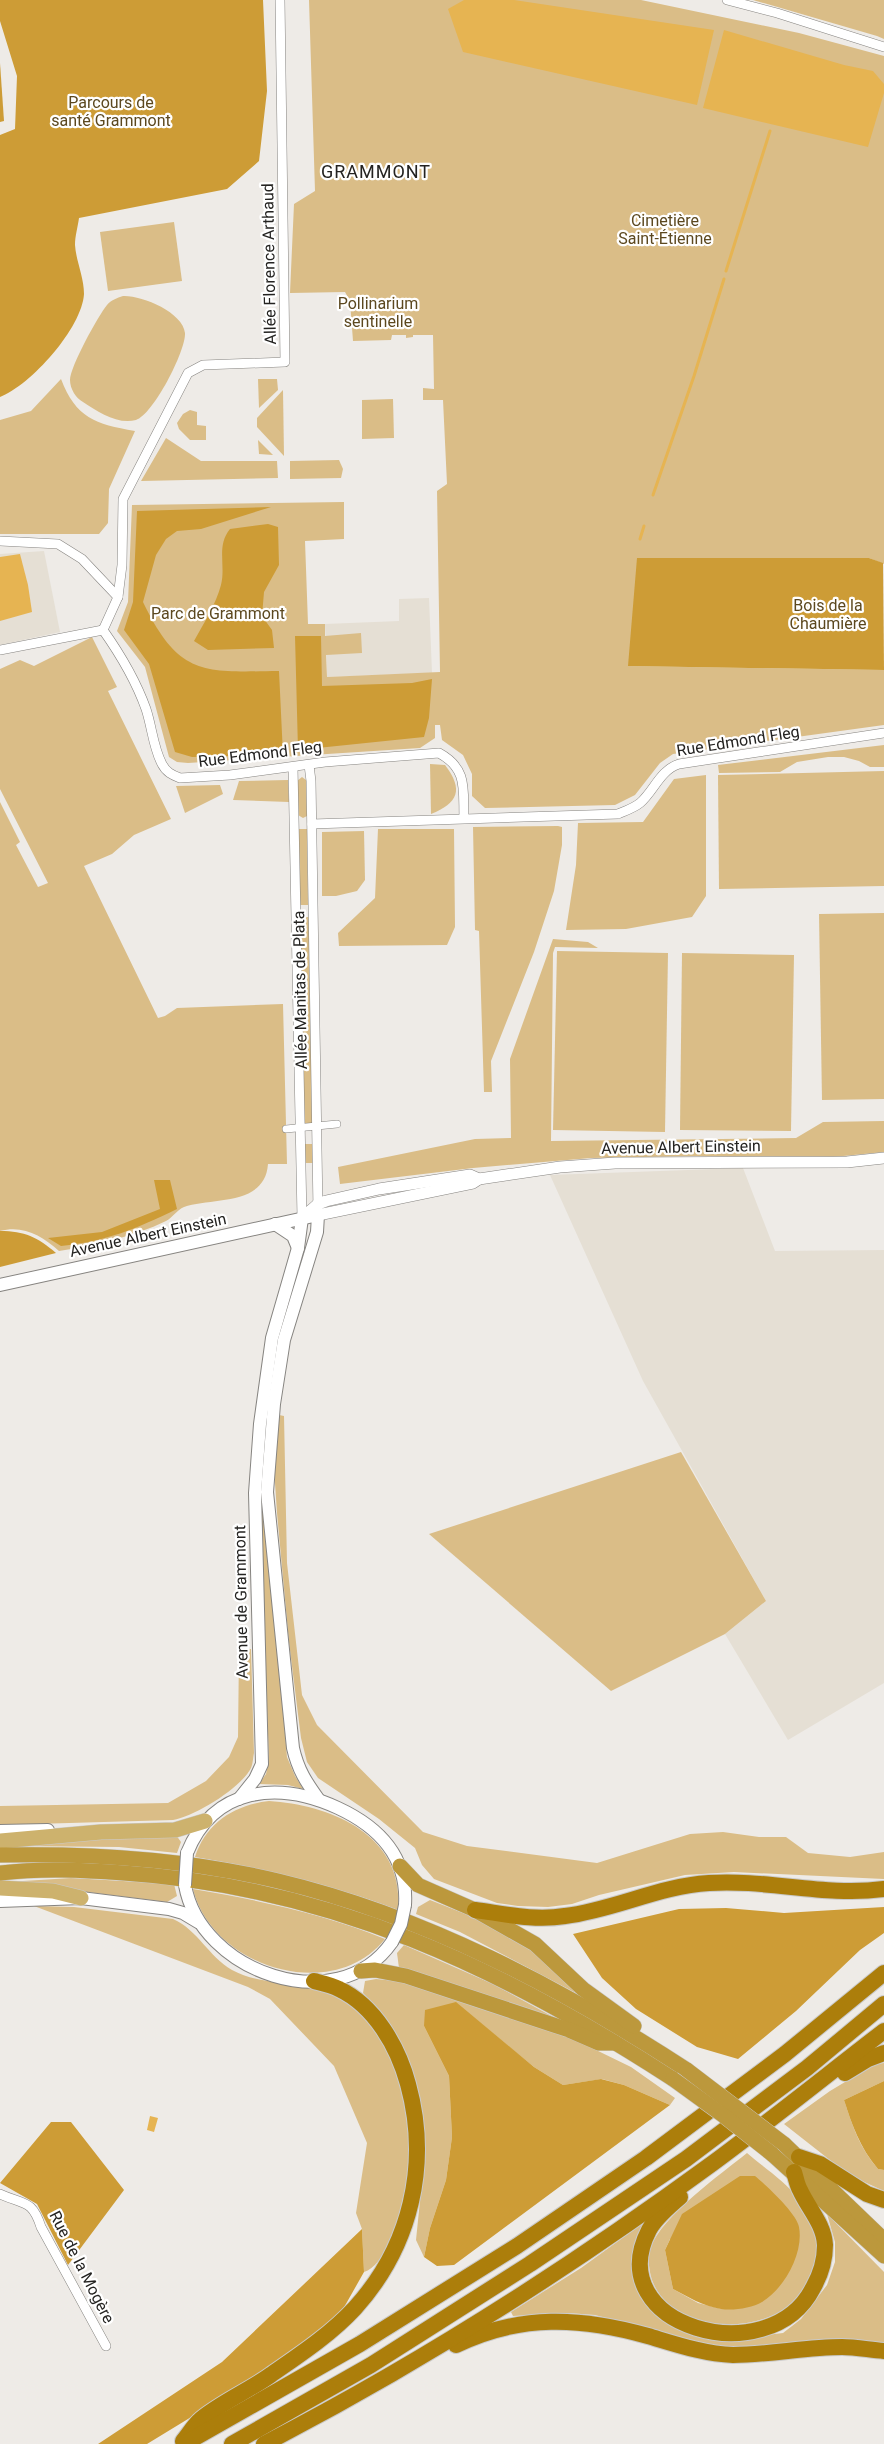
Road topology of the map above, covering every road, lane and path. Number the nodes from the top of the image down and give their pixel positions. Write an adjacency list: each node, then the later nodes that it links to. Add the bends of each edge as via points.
1 (280, 0): 5 (street, Allée Florence Arthaud, via 285,362 203,364 188,374 123,499)
2 (727, 0): 3 (street)
3 (884, 47)
4 (0, 541): 5 (street, via 58,544 82,559)
5 (118, 597): 6 (street, Allée Florence Arthaud)
6 (103, 630): 7 (street); 10 (street, Rue Edmond Fleg, via 121,655 146,708 163,766 173,775 180,778 220,776)
7 (0, 650)
8 (884, 734): 11 (street, Rue Edmond Fleg, via 679,764 666,772 640,803 618,814)
9 (309, 765): 10 (street, Rue Edmond Fleg); 11 (street, Rue Edmond Fleg, via 439,753 450,759 462,777); 12 (street, Allée Manitas de Plata)
10 (293, 767): 15 (street, Allée Manitas de Plata)
11 (464, 818): 12 (street, Rue Edmond Fleg)
12 (312, 824): 14 (street, Allée Manitas de Plata)
13 (337, 1124): 14 (street)
14 (318, 1126): 15 (street); 18 (street, Allée Manitas de Plata)
15 (300, 1128): 16 (street); 19 (street, Allée Manitas de Plata)
16 (286, 1129)
17 (884, 1158): 18 (street, Avenue Albert Einstein, via 847,1162 615,1163 560,1168 478,1179 473,1183)
18 (318, 1210): 19 (main road, Avenue Albert Einstein); 24 (main road, Avenue de Grammont, via 317,1232 284,1340)
19 (302, 1218): 20 (main road, Avenue Albert Einstein); 21 (main road, Avenue de Grammont)
20 (275, 1224): 21 (main road, via 292,1236); 22 (main road, Avenue Albert Einstein)
21 (298, 1248): 23 (main road, Avenue de Grammont, via 272,1338)
22 (0, 1285)
23 (262, 1396): 24 (main road); 25 (main road, Avenue de Grammont, via 255,1493 262,1764 255,1779)
24 (274, 1404): 26 (main road, Avenue de Grammont, via 267,1492 293,1748 304,1781)
25 (238, 1799): 26 (main road, via 263,1792 286,1792); 27 (main road)
26 (319, 1800): 32 (main road, via 375,1830 386,1841)
27 (205, 1821): 29 (main road, via 175,1830); 39 (main road, bridge, via 187,1854 184,1885)
28 (0, 1831): 29 (main road)
29 (100, 1832): 30 (main road)
30 (0, 1841)
31 (0, 1855): 46 (highway, via 73,1854 204,1867 278,1881 348,1901 468,1947 554,1991)
32 (400, 1866): 38 (highway, via 418,1885); 40 (main road, bridge, via 405,1905 401,1924 377,1960)
33 (0, 1872): 45 (highway, via 74,1869 204,1880 348,1915 409,1936 577,2018)
34 (0, 1888): 36 (main road, via 53,1891)
35 (884, 1889): 38 (highway, via 837,1890 710,1883 679,1886 554,1918)
36 (81, 1898): 37 (main road); 39 (main road, via 169,1909)
37 (0, 1901)
38 (474, 1910): 46 (highway, via 536,1944 584,1989 658,2042)
39 (198, 1922): 42 (main road, via 214,1941 242,1962 284,1978)
40 (361, 1971): 42 (main road, via 335,1980); 45 (highway, via 375,1970 406,1976 599,2043)
41 (884, 1973): 58 (highway, via 785,2054 654,2152 517,2246 360,2344)
42 (314, 1981): 58 (highway, via 338,1988 355,1998 389,2038 404,2070 418,2133 418,2166 407,2220 387,2264 354,2309 300,2354 200,2420)
43 (884, 2004): 59 (highway, via 808,2068 629,2198 371,2365)
44 (884, 2032): 48 (highway)
45 (616, 2043): 50 (highway, bridge, via 724,2116 772,2154)
46 (660, 2052): 50 (highway, bridge, via 784,2144)
47 (884, 2053): 48 (highway, via 868,2059 818,2091)
48 (802, 2096): 49 (highway)
49 (713, 2163): 50 (highway, via 649,2230 641,2253 641,2274 647,2294 660,2309 678,2320 723,2334 748,2333 771,2327 803,2304 819,2277 825,2242 819,2224 799,2190); 57 (highway)
50 (796, 2165): 52 (highway, via 820,2164 867,2194); 53 (highway); 54 (highway)
51 (0, 2194): 55 (street, Rue de la Mogère, via 36,2210 41,2227)
52 (884, 2200)
53 (884, 2240)
54 (884, 2256)
55 (106, 2346)
56 (884, 2351): 57 (highway, via 844,2347 731,2355 677,2345 612,2326 582,2321 548,2321 512,2324)
57 (421, 2358): 60 (highway)
58 (182, 2444)
59 (232, 2444)
60 (264, 2444)

